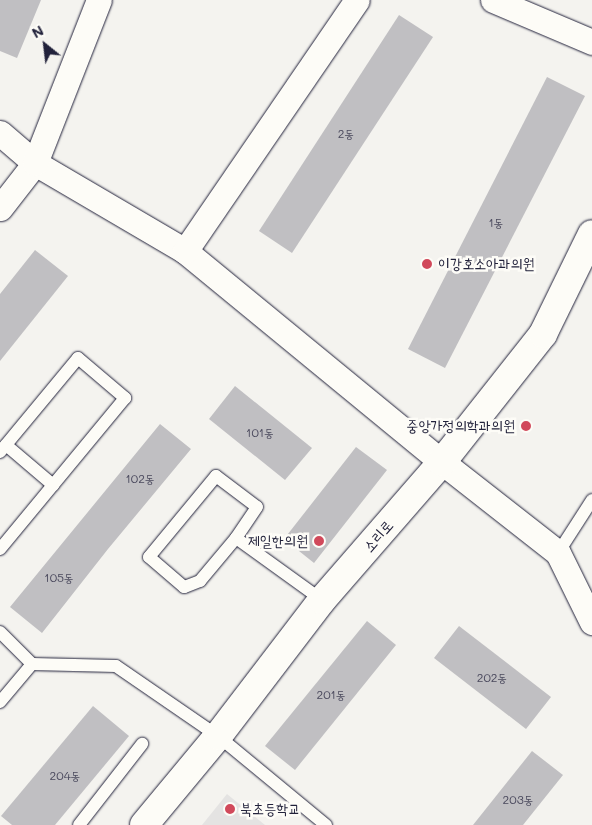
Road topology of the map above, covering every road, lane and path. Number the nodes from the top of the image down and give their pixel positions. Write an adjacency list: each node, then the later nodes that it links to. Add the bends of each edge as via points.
1 (100, 0): 6 (street)
2 (357, 0): 9 (street)
3 (493, 0): 4 (street)
4 (592, 42)
5 (0, 132): 6 (street)
6 (35, 163): 7 (street); 9 (street)
7 (0, 208)
8 (592, 234): 11 (street, 소리로, via 543,334)
9 (185, 251): 11 (street)
10 (3, 448): 12 (lane); 12 (lane, via 78,358 125,398)
11 (442, 462): 16 (street); 17 (street, 소리로)
12 (53, 485): 15 (lane)
13 (592, 500): 16 (lane)
14 (236, 538): 14 (lane, via 257,508 216,476 149,557 184,587 200,580); 17 (lane)
15 (0, 549)
16 (558, 553): 18 (street)
17 (322, 600): 22 (street, 소리로)
18 (592, 622)
19 (0, 632): 20 (lane)
20 (32, 664): 21 (lane); 22 (lane, via 116,666)
21 (0, 702)
22 (218, 736): 25 (street, 소리로); 26 (lane)
23 (142, 744): 24 (lane)
24 (80, 825)
25 (144, 825)
26 (326, 825)

